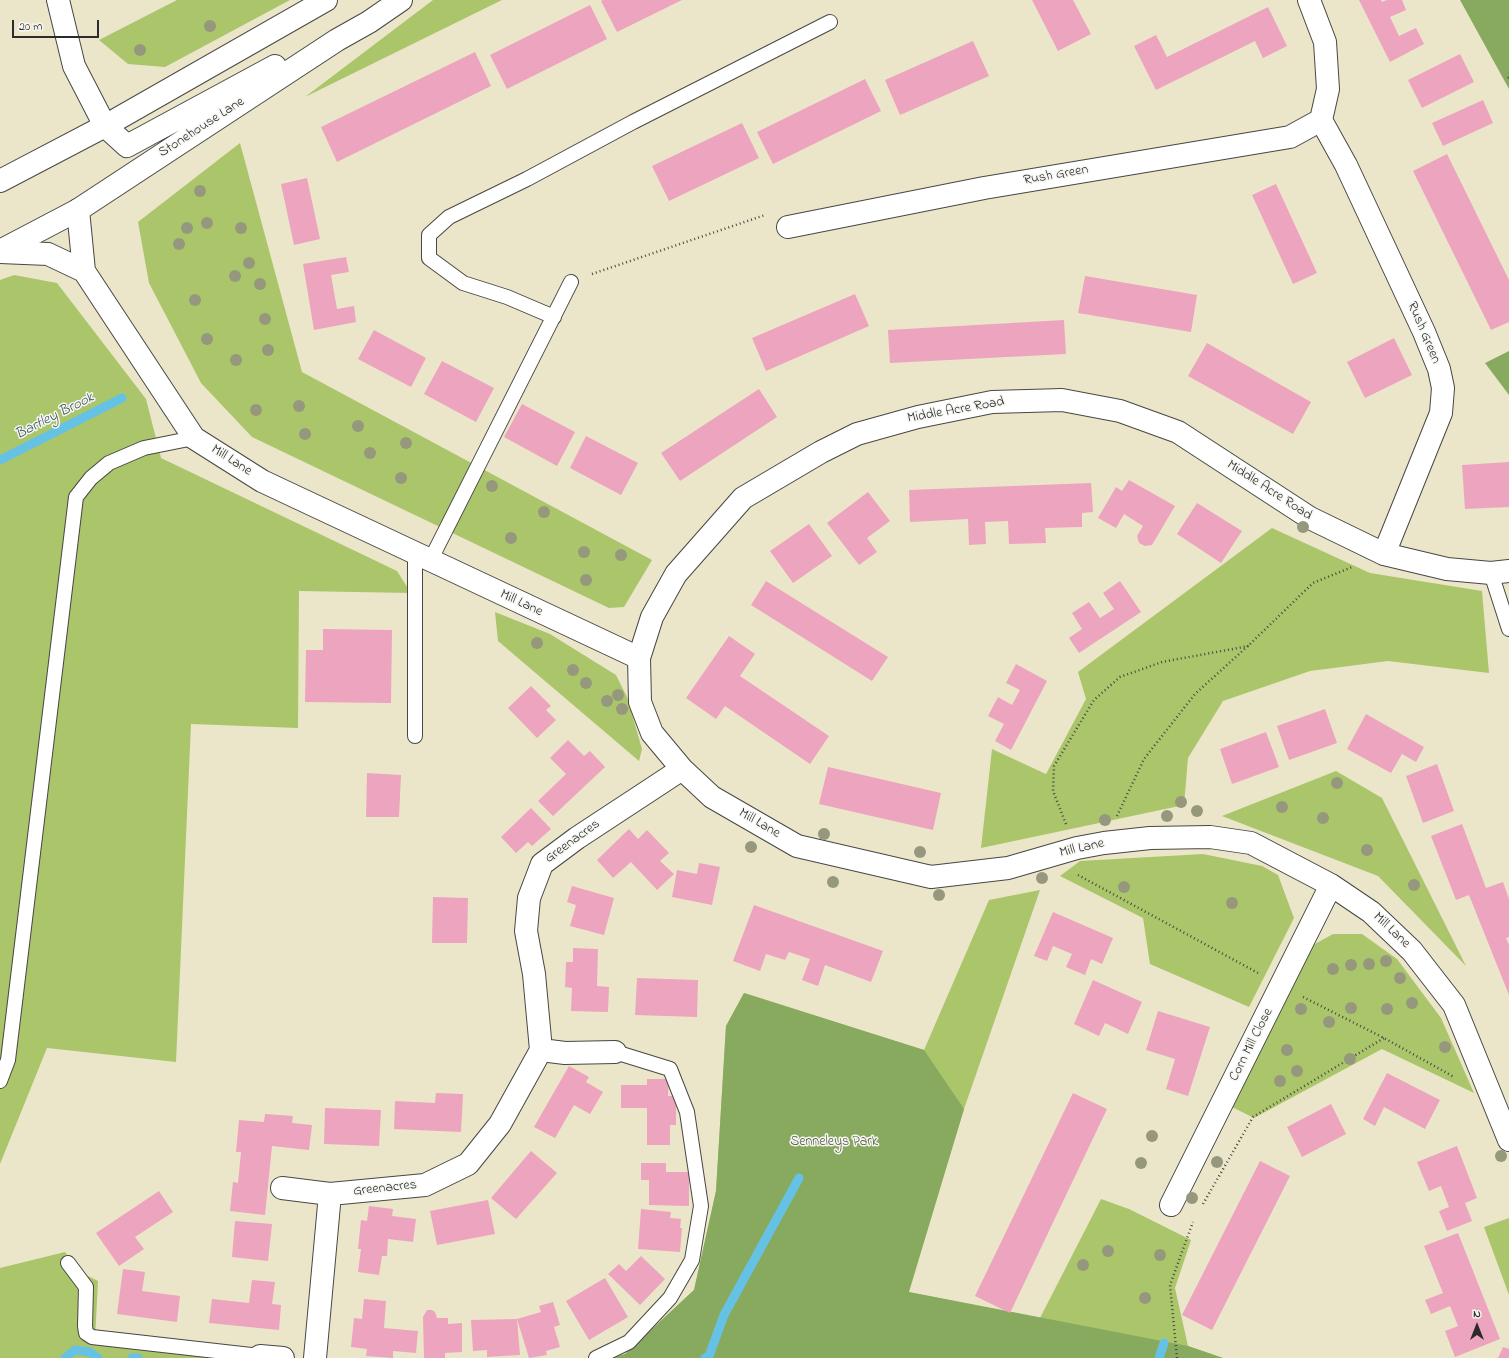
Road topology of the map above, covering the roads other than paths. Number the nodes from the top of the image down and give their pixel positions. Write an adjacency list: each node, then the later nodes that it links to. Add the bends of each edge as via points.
1 (58, 0): 8 (street, via 74,66)
2 (326, 0): 8 (street)
3 (401, 0): 6 (street, Stonehouse Lane)
4 (1309, 0): 7 (street, via 1325,42 1328,89)
5 (830, 22): 15 (lane, via 449,217 429,235 429,258 463,282)
6 (337, 40): 8 (street, via 263,71 127,146); 10 (street, Stonehouse Lane)
7 (1321, 120): 11 (street, Rush Green, via 1290,137 984,188); 17 (street, Rush Green, via 1346,165 1424,332 1439,369 1443,388 1441,413)
8 (105, 126): 9 (street)
9 (0, 181)
10 (78, 210): 12 (street, Stonehouse Lane); 13 (street, Mill Lane)
11 (788, 227)
12 (0, 251): 13 (street, via 48,254)
13 (84, 271): 16 (street, Mill Lane)
14 (571, 282): 15 (lane)
15 (554, 317): 18 (lane)
16 (194, 438): 18 (street, Mill Lane, via 262,481); 27 (lane, via 144,448 108,463 91,478 76,497 8,1060)
17 (1384, 554): 19 (street, Middle Acre Road, via 1447,569); 21 (street, Middle Acre Road, via 1310,518 1178,432 1120,411 1062,400 992,402 918,417 857,434 743,498 676,574 652,617)
18 (422, 558): 21 (street, Mill Lane); 22 (lane)
19 (1500, 572): 20 (lane)
20 (1509, 629)
21 (639, 658): 23 (street, Mill Lane, via 640,702 652,733)
22 (415, 736)
23 (682, 768): 24 (street, Mill Lane, via 712,797 797,846 931,877 1008,868 1076,848 1104,843 1150,838 1210,837 1251,843); 25 (street, Greenacres, via 542,864 529,898 526,931 534,974)
24 (1331, 885): 28 (street, Mill Lane, via 1372,912 1412,951 1454,1005); 31 (street, Corn Mill Close)
25 (542, 1050): 26 (street, via 565,1053); 30 (street, Greenacres, via 500,1124 468,1164 425,1185)
26 (615, 1052): 36 (lane, via 670,1069 687,1112 701,1206 692,1260 670,1298 629,1342)
27 (0, 1081)
28 (1509, 1140)
29 (282, 1188): 30 (street, Greenacres)
30 (330, 1194): 35 (street)
31 (1171, 1205)
32 (68, 1263): 33 (lane, via 86,1286 85,1326 86,1333 92,1337)
33 (260, 1356): 34 (street)
34 (283, 1358)
35 (315, 1358)
36 (596, 1358)

